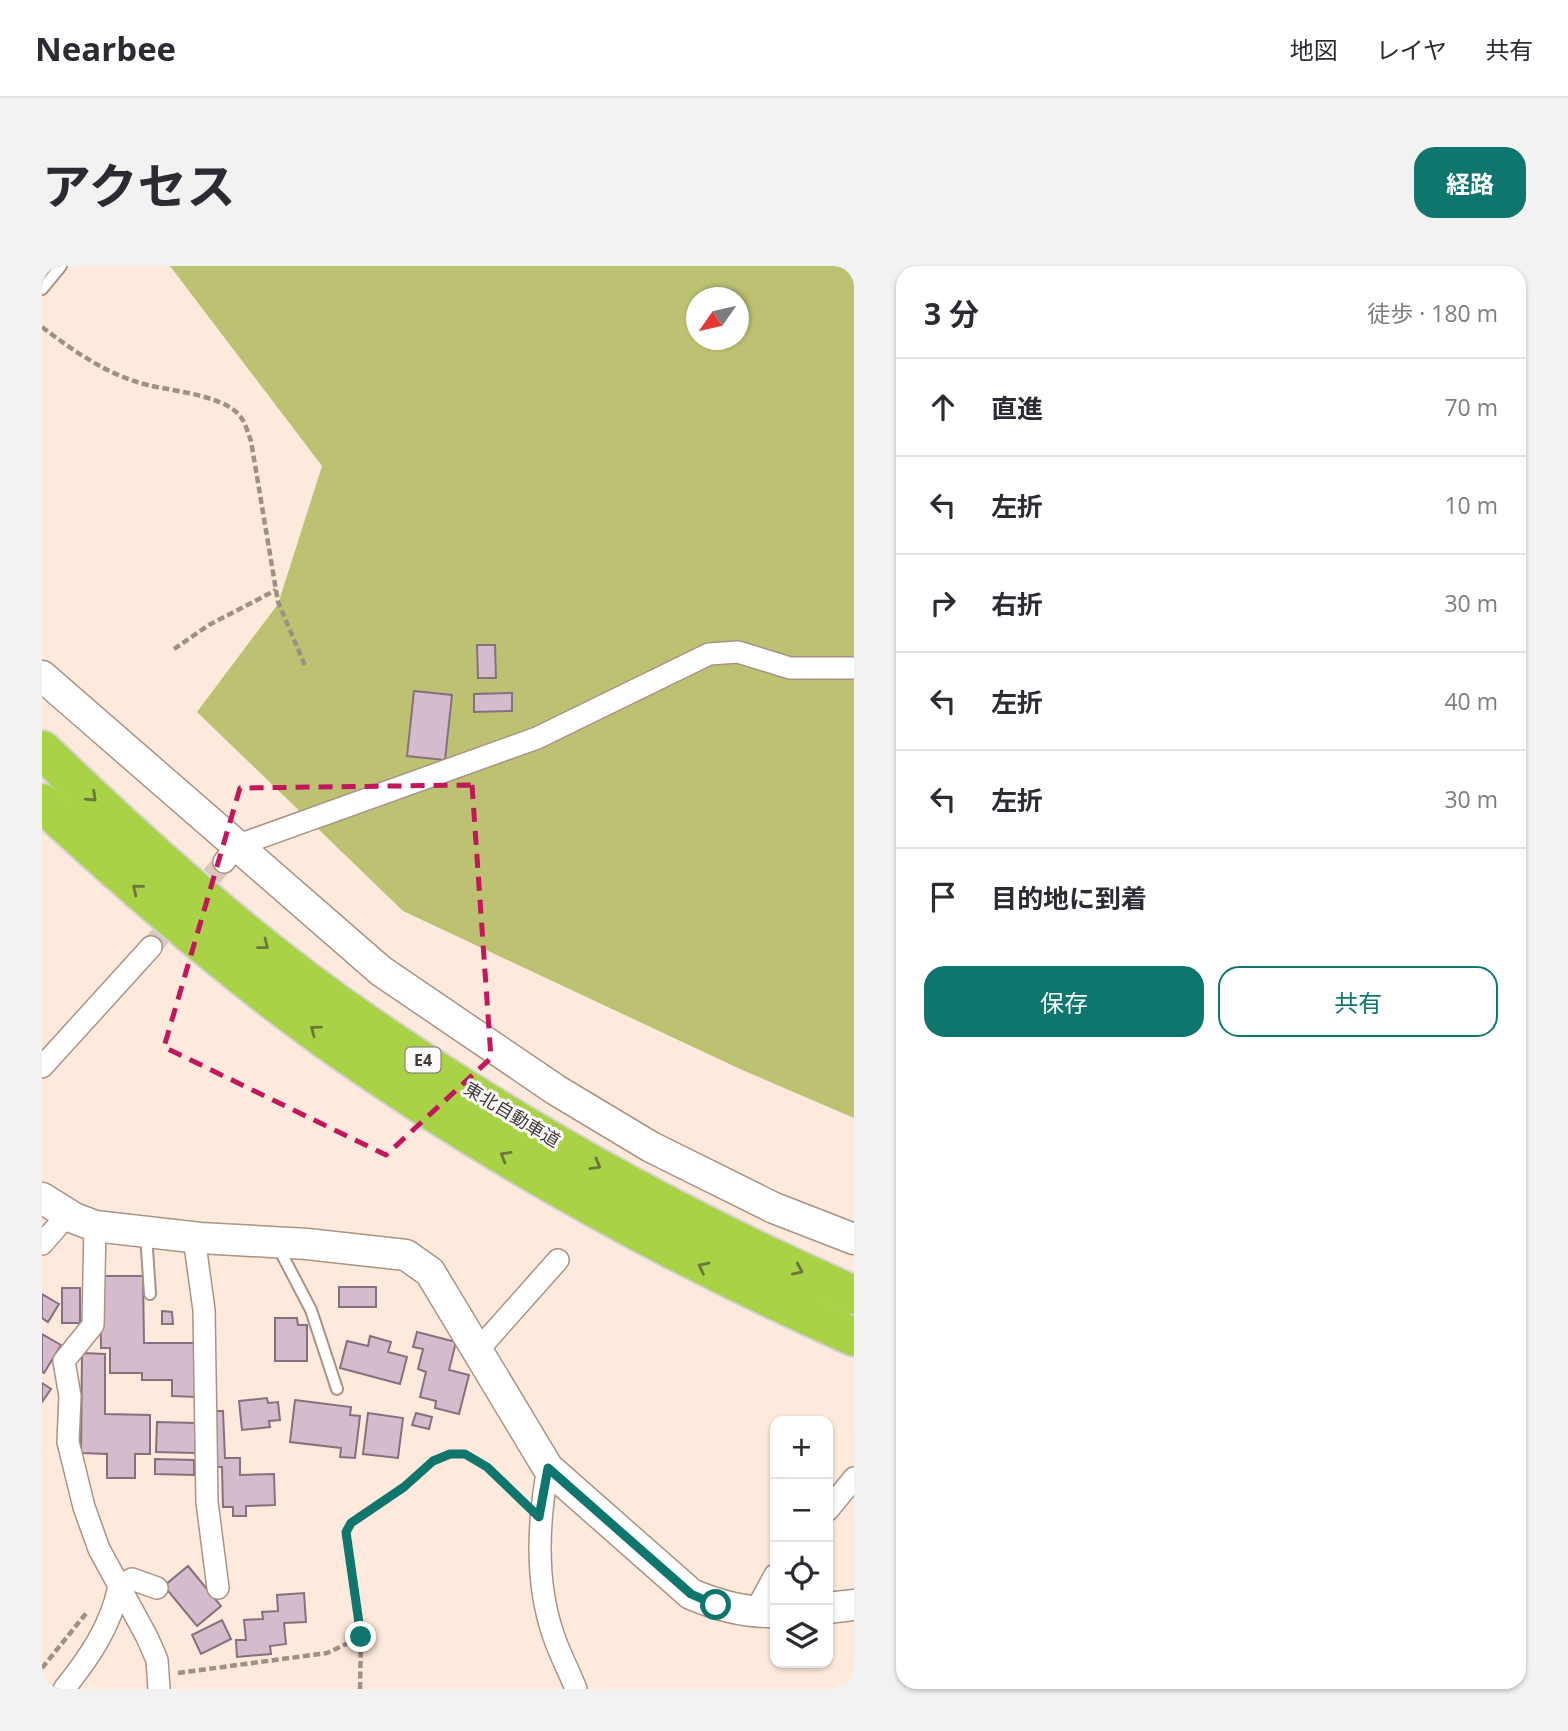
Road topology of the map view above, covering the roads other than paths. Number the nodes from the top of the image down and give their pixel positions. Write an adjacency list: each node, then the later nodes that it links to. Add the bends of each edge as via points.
1 (61, 266): 2 (lane)
2 (42, 289)
3 (854, 668): 7 (street, via 790,668 738,652 709,654 537,738)
4 (42, 676): 7 (street)
5 (42, 750): 19 (highway, 東北自動車道 / E4, one-way to 19, via 150,850 363,1022 487,1102 639,1190 759,1253)
6 (42, 803): 20 (highway, E4, one-way to 6, via 745,1289 623,1226 466,1133 338,1048 220,958)
7 (230, 854): 14 (street, via 381,971 556,1090 651,1147 774,1208)
8 (151, 947): 9 (street)
9 (42, 1067)
10 (42, 1198): 11 (street)
11 (82, 1220): 12 (street); 16 (street); 26 (street, via 93,1325 64,1361 68,1442 95,1538)
12 (146, 1232): 13 (street); 18 (lane)
13 (194, 1237): 15 (street); 28 (street, via 204,1310 207,1502)
14 (854, 1239)
15 (276, 1242): 21 (street, via 406,1255 430,1272); 22 (lane, via 311,1310)
16 (42, 1244)
17 (558, 1261): 21 (street)
18 (150, 1294)
19 (854, 1295)
20 (854, 1337)
21 (478, 1350): 23 (street)
22 (337, 1389)
23 (548, 1468): 32 (street, via 691,1594 716,1605); 37 (street, via 539,1517 541,1572 552,1633)
24 (854, 1478): 25 (street)
25 (833, 1504)
26 (119, 1586): 27 (street, via 132,1579); 33 (street, via 114,1614); 34 (street, via 157,1660)
27 (157, 1588)
28 (218, 1588)
29 (770, 1594): 32 (street)
30 (854, 1605): 31 (street)
31 (833, 1607)
32 (765, 1612)
33 (87, 1659): 35 (street); 36 (street)
34 (158, 1682)
35 (64, 1689)
36 (82, 1689)
37 (576, 1689)

